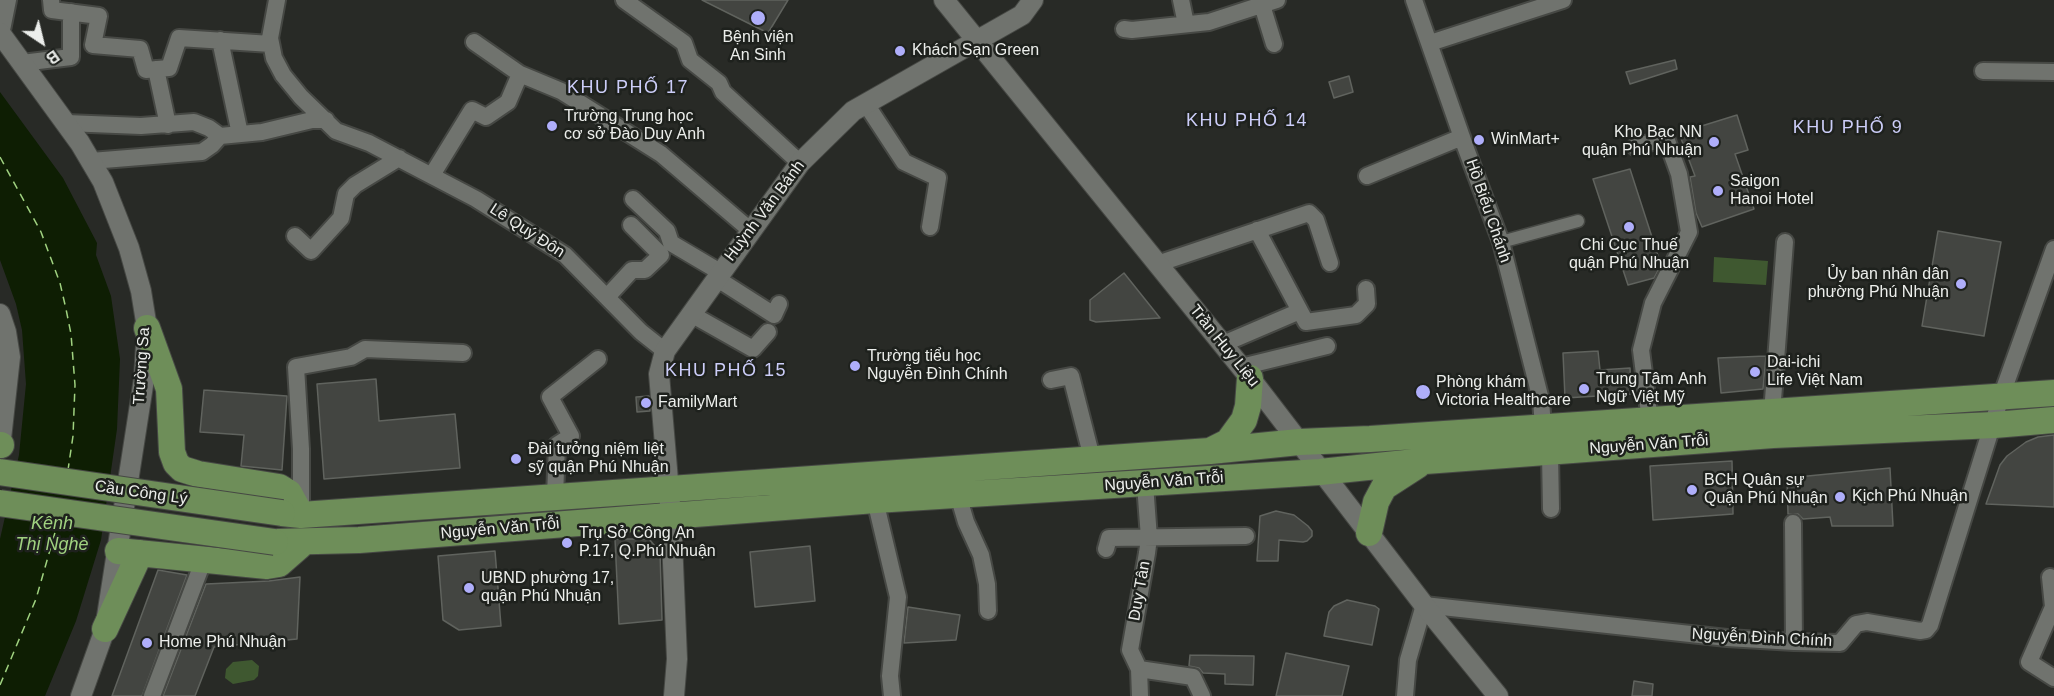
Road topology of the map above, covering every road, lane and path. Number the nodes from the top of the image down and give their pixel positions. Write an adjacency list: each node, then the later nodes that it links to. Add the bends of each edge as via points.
1 (8, 0): 14 (street)
2 (51, 0): 11 (street, via 52,10)
3 (277, 0): 19 (street)
4 (624, 0): 36 (street, via 684,43 690,60)
5 (944, 0): 16 (street, Trần Huy Liệu)
6 (1033, 0): 16 (street, Huỳnh Văn Bánh, via 1022,15)
7 (1181, 0): 12 (street)
8 (1414, 0): 18 (street, Hồ Biểu Chánh)
9 (1563, 0): 18 (street)
10 (1270, 3): 12 (street, via 1209,22); 20 (street)
11 (71, 12): 21 (street, via 71,57); 22 (street, via 99,16 93,45 140,49 146,70)
12 (1186, 24): 13 (street)
13 (1124, 29)
14 (1, 34): 21 (street, Trường Sa)
15 (220, 40): 19 (street); 22 (street, via 179,38 169,68); 30 (street)
16 (976, 40): 26 (street, Huỳnh Văn Bánh); 50 (street, Trần Huy Liệu)
17 (474, 42): 25 (street)
18 (1430, 43): 32 (street, Hồ Biểu Chánh)
19 (271, 44): 27 (street, Lê Quý Ðôn, via 283,75)
20 (1274, 44)
21 (22, 63): 28 (street, Trường Sa)
22 (156, 69): 29 (street)
23 (1983, 71): 24 (street)
24 (2054, 72)
25 (520, 74): 37 (street, via 508,102 486,117 472,110); 43 (street, via 561,91 661,154)
26 (866, 104): 36 (street, Huỳnh Văn Bánh, via 853,111); 42 (street, via 904,162 938,178)
27 (326, 120): 30 (street); 34 (street, Lê Quý Ðôn, via 336,131)
28 (66, 123): 29 (street); 35 (street, Trường Sa)
29 (168, 125): 31 (street, via 194,122)
30 (240, 134): 31 (street)
31 (220, 136): 35 (street, via 202,152)
32 (1462, 136): 38 (street); 46 (street, Hồ Biểu Chánh)
33 (1635, 147): 70 (street, via 1666,138 1679,174 1689,232 1653,303 1641,350)
34 (399, 158): 37 (street, Lê Quý Ðôn); 45 (street, via 346,194 341,218 311,251)
35 (91, 161): 58 (street, Trường Sa, via 129,248)
36 (800, 163): 43 (street, Huỳnh Văn Bánh)
37 (432, 175): 53 (street, Lê Quý Ðôn, via 565,255)
38 (1367, 176)
39 (633, 199): 51 (street, via 667,231 671,243)
40 (1578, 221): 46 (street)
41 (631, 225): 53 (street, via 661,255 645,270 632,270)
42 (930, 227)
43 (750, 230): 51 (street, Huỳnh Văn Bánh)
44 (1257, 230): 49 (street, via 1309,213 1316,220); 50 (street); 55 (street)
45 (295, 236)
46 (1502, 242): 73 (street, Hồ Biểu Chánh, via 1541,400)
47 (1785, 242): 71 (street)
48 (2054, 249): 68 (street, Nguyễn Đình Chính)
49 (1330, 263)
50 (1157, 264): 60 (street, Trần Huy Liệu)
51 (718, 275): 54 (street, via 774,315); 57 (street, Huỳnh Văn Bánh)
52 (1366, 289): 55 (street, via 1367,304 1356,315 1306,322)
53 (607, 297): 62 (street, Lê Quý Ðôn)
54 (779, 304)
55 (1300, 311): 60 (street)
56 (0, 314): 75 (street, via 10,357)
57 (691, 314): 59 (street, via 753,349); 62 (street, Huỳnh Văn Bánh)
58 (147, 328): 89 (main road, via 169,389 176,463 198,474 279,487 289,493); 98 (street, Trường Sa)
59 (768, 332)
60 (1223, 344): 65 (street, Trần Huy Liệu)
61 (1326, 346): 65 (street)
62 (665, 351): 83 (street, Huỳnh Văn Bánh, via 659,374)
63 (464, 353): 89 (street, via 365,350 351,357 296,367 301,449)
64 (598, 359): 85 (street, via 550,397 571,436 557,445)
65 (1246, 373): 74 (street, Trần Huy Liệu); 76 (main road, via 1248,406 1244,420 1228,442)
66 (1051, 380): 78 (street, via 1078,375)
67 (2054, 393): 68 (main road, Nguyễn Văn Trỗi)
68 (2001, 397): 71 (main road, Nguyễn Văn Trỗi); 72 (street, Nguyễn Đình Chính)
69 (2054, 420): 72 (main road, Nguyễn Văn Trỗi)
70 (1650, 421): 71 (main road, Nguyễn Văn Trỗi); 73 (main road, Nguyễn Văn Trỗi)
71 (1772, 424): 72 (main road, Nguyễn Văn Trỗi); 77 (main road, Nguyễn Văn Trỗi)
72 (1994, 425): 104 (street, Nguyễn Đình Chính, via 1930,626 1920,631 1867,622 1856,624 1840,643)
73 (1543, 427): 74 (main road, Nguyễn Văn Trỗi)
74 (1299, 442): 76 (main road, Nguyễn Văn Trỗi); 80 (street, Trần Huy Liệu)
75 (0, 446)
76 (1210, 451): 78 (main road, Nguyễn Văn Trỗi)
77 (1550, 453): 79 (main road, Nguyễn Văn Trỗi); 88 (street)
78 (1092, 458): 83 (main road, Nguyễn Văn Trỗi)
79 (1425, 461): 80 (main road, Nguyễn Văn Trỗi); 92 (main road, via 1384,487)
80 (1320, 471): 82 (main road, Nguyễn Văn Trỗi); 92 (street, Trần Huy Liệu)
81 (0, 472): 89 (main road, Cầu Công Lý, bridge)
82 (1145, 484): 84 (main road, Nguyễn Văn Trỗi); 94 (street, Duy Tân)
83 (670, 488): 85 (main road, Nguyễn Văn Trỗi); 90 (street, Huỳnh Văn Bánh)
84 (958, 495): 86 (main road, Nguyễn Văn Trỗi); 102 (street, via 981,555)
85 (555, 496): 89 (main road, Nguyễn Văn Trỗi)
86 (876, 500): 90 (main road, Nguyễn Văn Trỗi); 110 (street, via 898,597 890,676)
87 (0, 503): 95 (main road, Cầu Công Lý, bridge)
88 (1551, 509)
89 (291, 514)
90 (671, 516): 96 (main road, Nguyễn Văn Trỗi); 109 (street, via 677,658)
91 (1793, 523): 104 (street)
92 (1369, 533): 101 (street, Trần Huy Liệu)
93 (1246, 536): 94 (street)
94 (1149, 537): 97 (street, via 1109,538); 105 (street, Duy Tân, via 1130,650)
95 (275, 542): 96 (main road, Nguyễn Văn Trỗi)
96 (303, 543): 99 (main road, via 272,566)
97 (1106, 549)
98 (129, 552): 99 (main road); 103 (main road)
99 (204, 560): 108 (street)
100 (2050, 577): 106 (street, via 2053,607 2029,662)
101 (1424, 605): 104 (street, Nguyễn Đình Chính); 113 (street, via 1408,660); 114 (street, Trần Huy Liệu)
102 (988, 611)
103 (105, 629): 107 (street)
104 (1794, 642)
105 (1139, 669): 111 (street, Duy Tân); 112 (street, via 1193,677)
106 (2054, 678)
107 (81, 696)
108 (152, 696)
109 (674, 696)
110 (892, 696)
111 (1140, 696)
112 (1202, 696)
113 (1405, 696)
114 (1498, 696)

